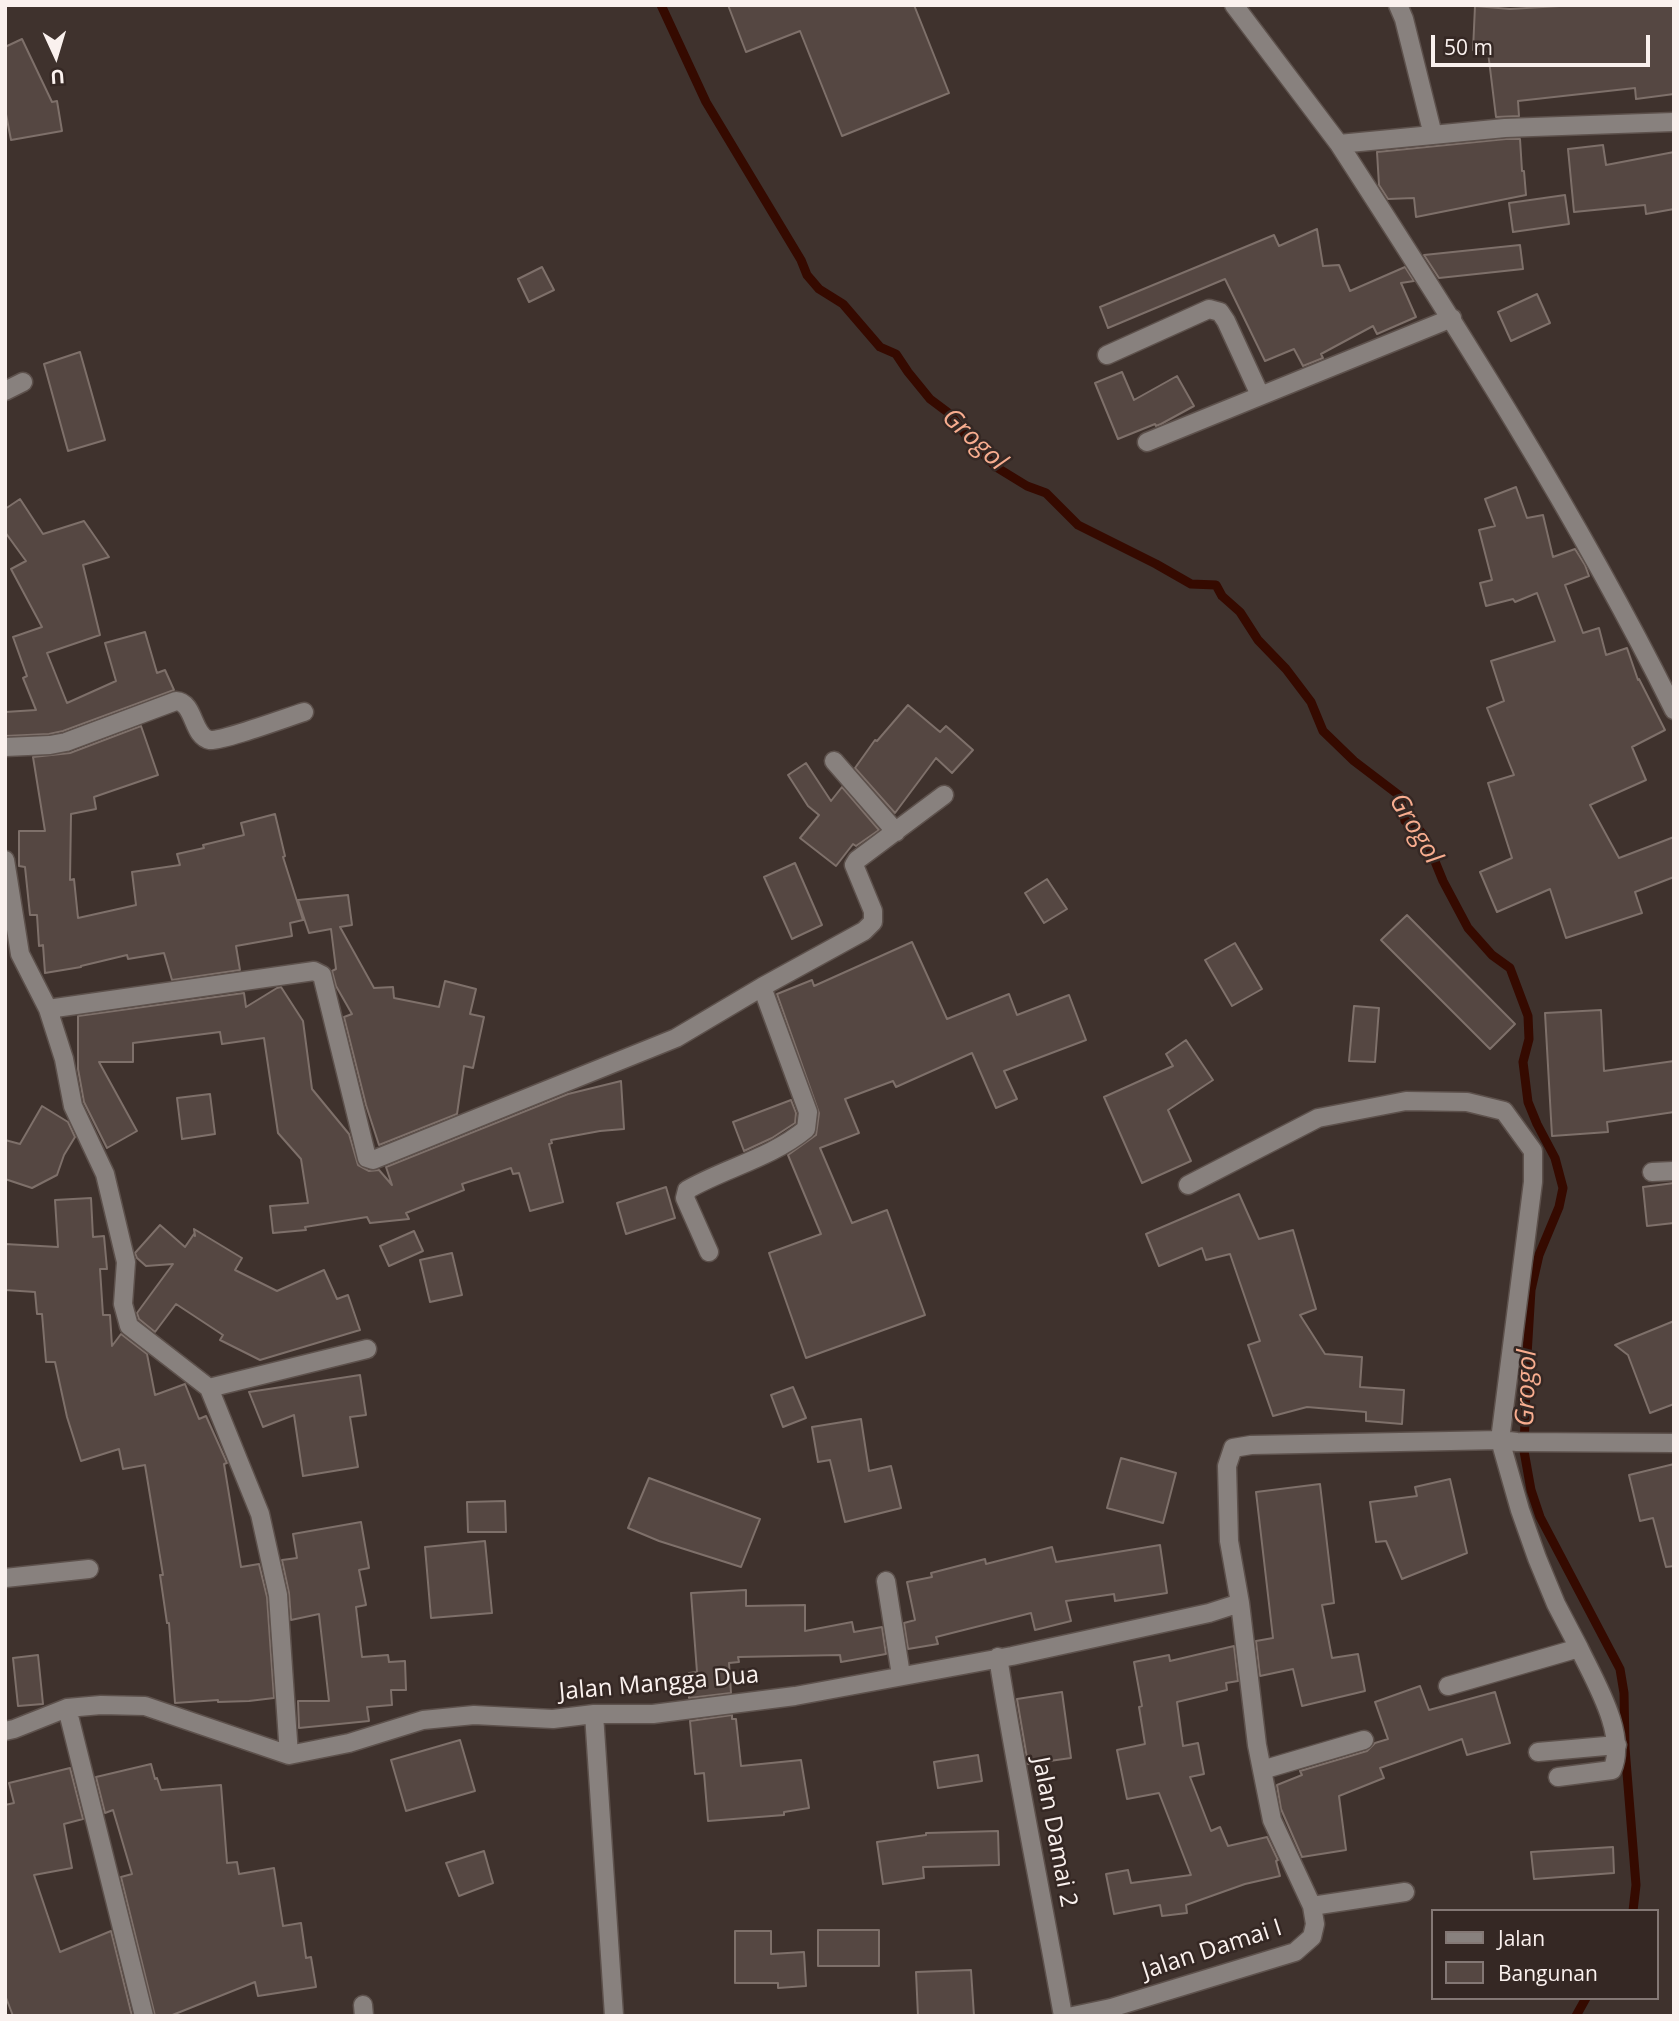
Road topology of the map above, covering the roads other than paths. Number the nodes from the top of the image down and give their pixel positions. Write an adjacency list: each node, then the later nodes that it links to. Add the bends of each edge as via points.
1 (1234, 5): 5 (street)
2 (1398, 5): 4 (street)
3 (1674, 122): 4 (street)
4 (1433, 135): 5 (street)
5 (1339, 144): 6 (street)
6 (1452, 318): 10 (street); 12 (street, via 1604,575)
7 (1107, 355): 10 (street, via 1209,309 1220,312 1226,321)
8 (23, 382): 9 (street)
9 (5, 391)
10 (1260, 395): 11 (street)
11 (1147, 442)
12 (1674, 710)
13 (304, 712): 14 (street, via 208,740 186,705 176,701 66,742)
14 (5, 747)
15 (834, 761): 17 (street)
16 (944, 795): 17 (street)
17 (896, 832): 19 (street, via 854,865 873,922)
18 (5, 860): 20 (street, via 20,954)
19 (761, 986): 20 (street, via 676,1038 373,1160 367,1158 322,975 314,971); 24 (street, via 807,1112 806,1129 783,1145 687,1190 685,1198)
20 (48, 1009): 26 (street, via 73,1106 105,1174 126,1262 123,1304 129,1326)
21 (1674, 1171): 22 (street)
22 (1651, 1172)
23 (1188, 1185): 27 (street, via 1318,1118 1406,1101 1467,1101 1504,1111 1533,1151)
24 (709, 1252)
25 (367, 1349): 26 (street)
26 (209, 1388): 43 (street, via 255,1501 278,1595)
27 (1508, 1441): 28 (street); 32 (street, via 1233,1448 1227,1466 1227,1514); 33 (street, via 1520,1510 1556,1604)
28 (1674, 1443)
29 (89, 1569): 30 (street)
30 (5, 1578)
31 (886, 1581): 35 (street)
32 (1240, 1603): 34 (street, Jalan Mangga Dua, via 1209,1614); 44 (street, Jalan Damai I)
33 (1579, 1648): 36 (street); 41 (street, via 1606,1706)
34 (998, 1657): 35 (street, Jalan Mangga Dua); 50 (street, Jalan Damai 2)
35 (901, 1675): 38 (street, Jalan Mangga Dua, via 795,1696 653,1714)
36 (1448, 1686)
37 (67, 1708): 39 (street); 43 (street, via 145,1706); 48 (street)
38 (594, 1714): 43 (street, Jalan Mangga Dua, via 553,1719 474,1715 423,1720 349,1743); 49 (street)
39 (5, 1731)
40 (1364, 1740): 44 (street)
41 (1617, 1745): 42 (street); 45 (street, via 1612,1770)
42 (1538, 1752)
43 (289, 1755)
44 (1262, 1770): 47 (street, Jalan Damai I, via 1272,1820)
45 (1559, 1777)
46 (1405, 1892): 47 (street)
47 (1312, 1906): 51 (street, Jalan Damai I, via 1312,1937 1295,1952)
48 (144, 2016)
49 (614, 2016)
50 (1063, 2016)
51 (1073, 2016)

